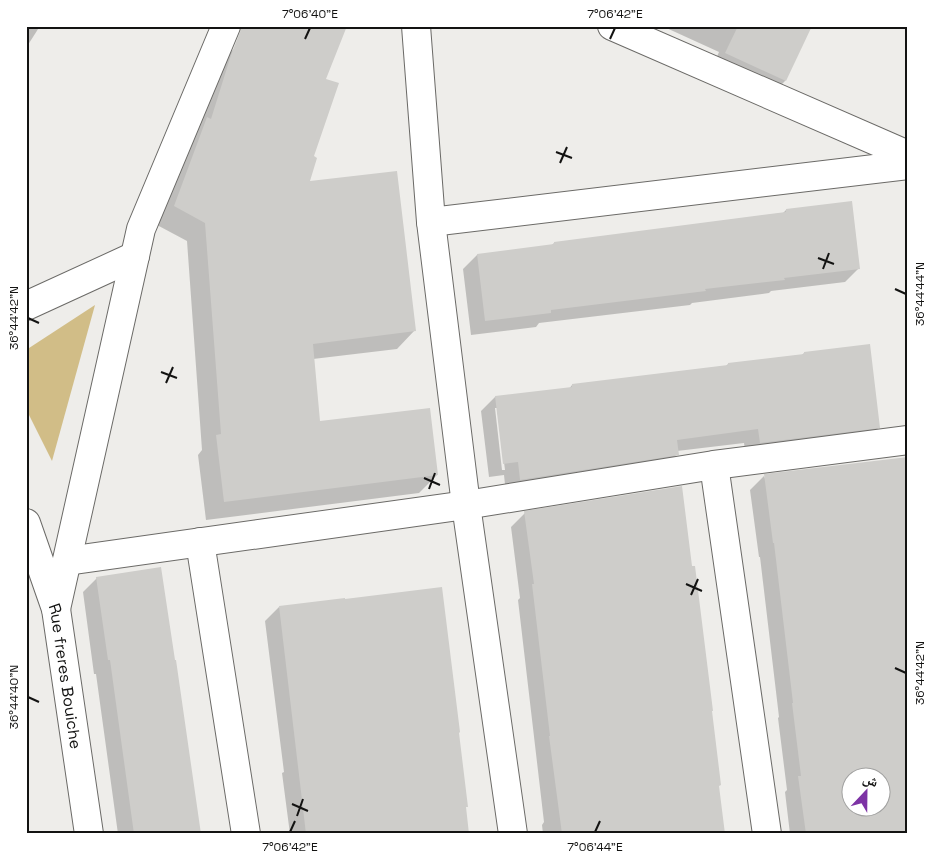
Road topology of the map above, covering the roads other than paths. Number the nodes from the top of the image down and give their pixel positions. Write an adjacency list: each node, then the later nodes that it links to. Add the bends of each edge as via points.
1 (226, 26): 7 (street, via 141,228)
2 (416, 26): 6 (street)
3 (612, 26): 4 (street)
4 (908, 154)
5 (908, 165): 6 (street)
6 (431, 222): 11 (street)
7 (135, 256): 8 (street); 14 (street)
8 (26, 306)
9 (908, 440): 10 (street)
10 (714, 465): 11 (street); 19 (street)
11 (466, 505): 13 (street); 18 (street)
12 (26, 522): 15 (street, Rue freres Bouiche)
13 (200, 542): 14 (street); 17 (street)
14 (67, 561): 15 (street)
15 (56, 609): 16 (street, Rue freres Bouiche)
16 (84, 832)
17 (246, 834)
18 (513, 834)
19 (767, 834)

